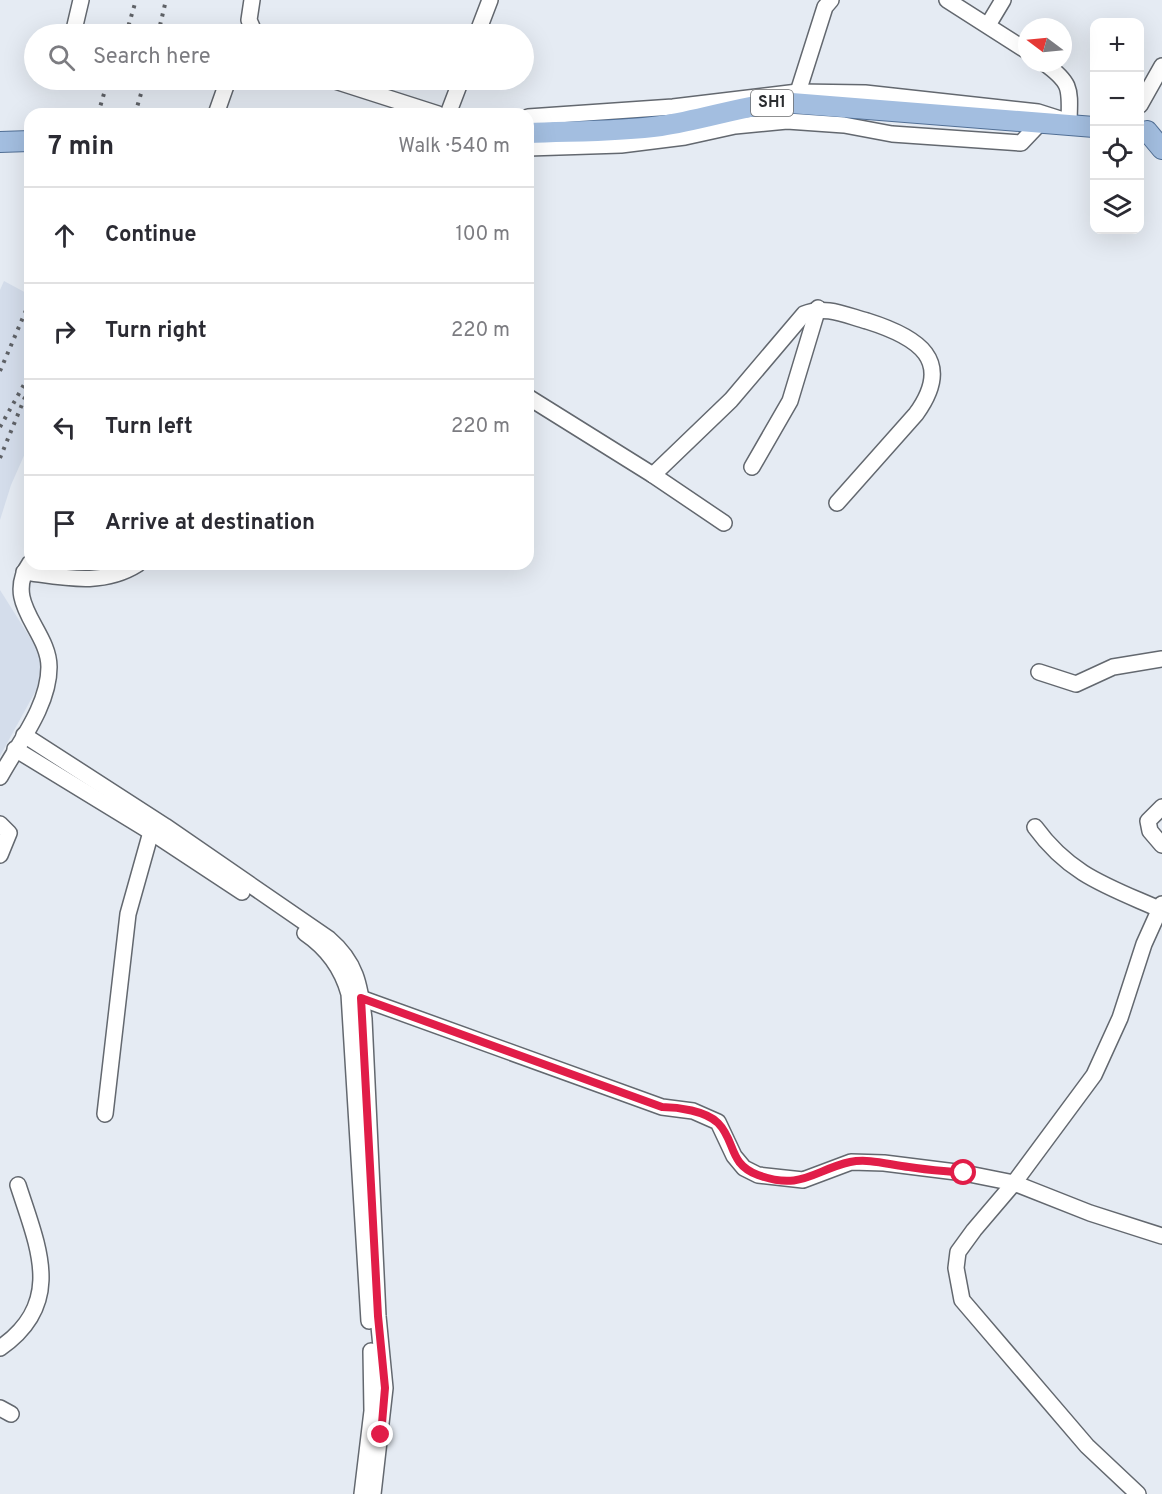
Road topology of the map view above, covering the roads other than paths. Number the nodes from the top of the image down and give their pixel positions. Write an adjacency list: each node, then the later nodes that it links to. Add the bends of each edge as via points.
1 (81, 0): 7 (street)
2 (252, 0): 8 (street)
3 (490, 0): 9 (street)
4 (946, 0): 10 (street)
5 (1003, 0): 10 (street)
6 (827, 2): 17 (street)
7 (75, 24)
8 (251, 24)
9 (481, 24)
10 (988, 25): 11 (street)
11 (1018, 45)
12 (1162, 66): 18 (street)
13 (1054, 72): 24 (street, via 1067,83)
14 (224, 90): 19 (street)
15 (363, 90): 20 (street)
16 (456, 90): 21 (street)
17 (798, 92): 22 (street, via 673,107); 24 (street, via 876,94 1038,112)
18 (1144, 98)
19 (218, 108)
20 (419, 108)
21 (450, 108)
22 (534, 117)
23 (1040, 124): 24 (main road, SH1); 26 (main road, SH1, via 779,102 742,106 654,127); 29 (street, via 1022,143 892,134 844,125 787,121 621,145)
24 (1083, 125)
25 (1149, 131): 30 (main road)
26 (534, 133)
27 (24, 141): 28 (main road)
28 (0, 142)
29 (534, 148)
30 (1162, 149)
31 (818, 308): 33 (street, via 790,401); 34 (street, via 804,314 731,400); 35 (street, via 892,329 916,341 930,359 934,375 927,399 916,414)
32 (534, 402): 34 (street)
33 (752, 466)
34 (653, 475): 36 (street)
35 (837, 503)
36 (724, 523)
37 (27, 570): 42 (street, via 22,600 49,664 43,698)
38 (40, 570): 39 (street, via 83,580 103,579)
39 (124, 570)
40 (1162, 659): 41 (street, via 1113,667 1076,684)
41 (1039, 672)
42 (24, 735): 43 (street); 52 (street, via 329,939 345,953 356,976)
43 (15, 749): 44 (street); 48 (street)
44 (0, 777)
45 (1162, 807): 49 (street, via 1148,821 1150,831)
46 (0, 824): 50 (street, via 9,833)
47 (1035, 827): 51 (street, via 1067,865 1106,886)
48 (151, 832): 52 (street, via 310,936 344,973); 53 (street, via 128,914)
49 (1162, 845)
50 (0, 855)
51 (1161, 907): 54 (street, via 1095,1075)
52 (355, 996): 54 (street, via 662,1107 693,1111 712,1119 722,1129 734,1156 744,1168 758,1175 803,1180 850,1162 884,1162); 58 (street, via 373,1368); 59 (street, via 385,1388)
53 (105, 1114)
54 (1014, 1183): 56 (street); 60 (street, via 958,1252 956,1268 962,1300 1087,1446)
55 (18, 1185): 57 (street, via 42,1258 42,1285 27,1325)
56 (1162, 1236)
57 (0, 1348)
58 (362, 1494)
59 (373, 1494)
60 (1138, 1494)

